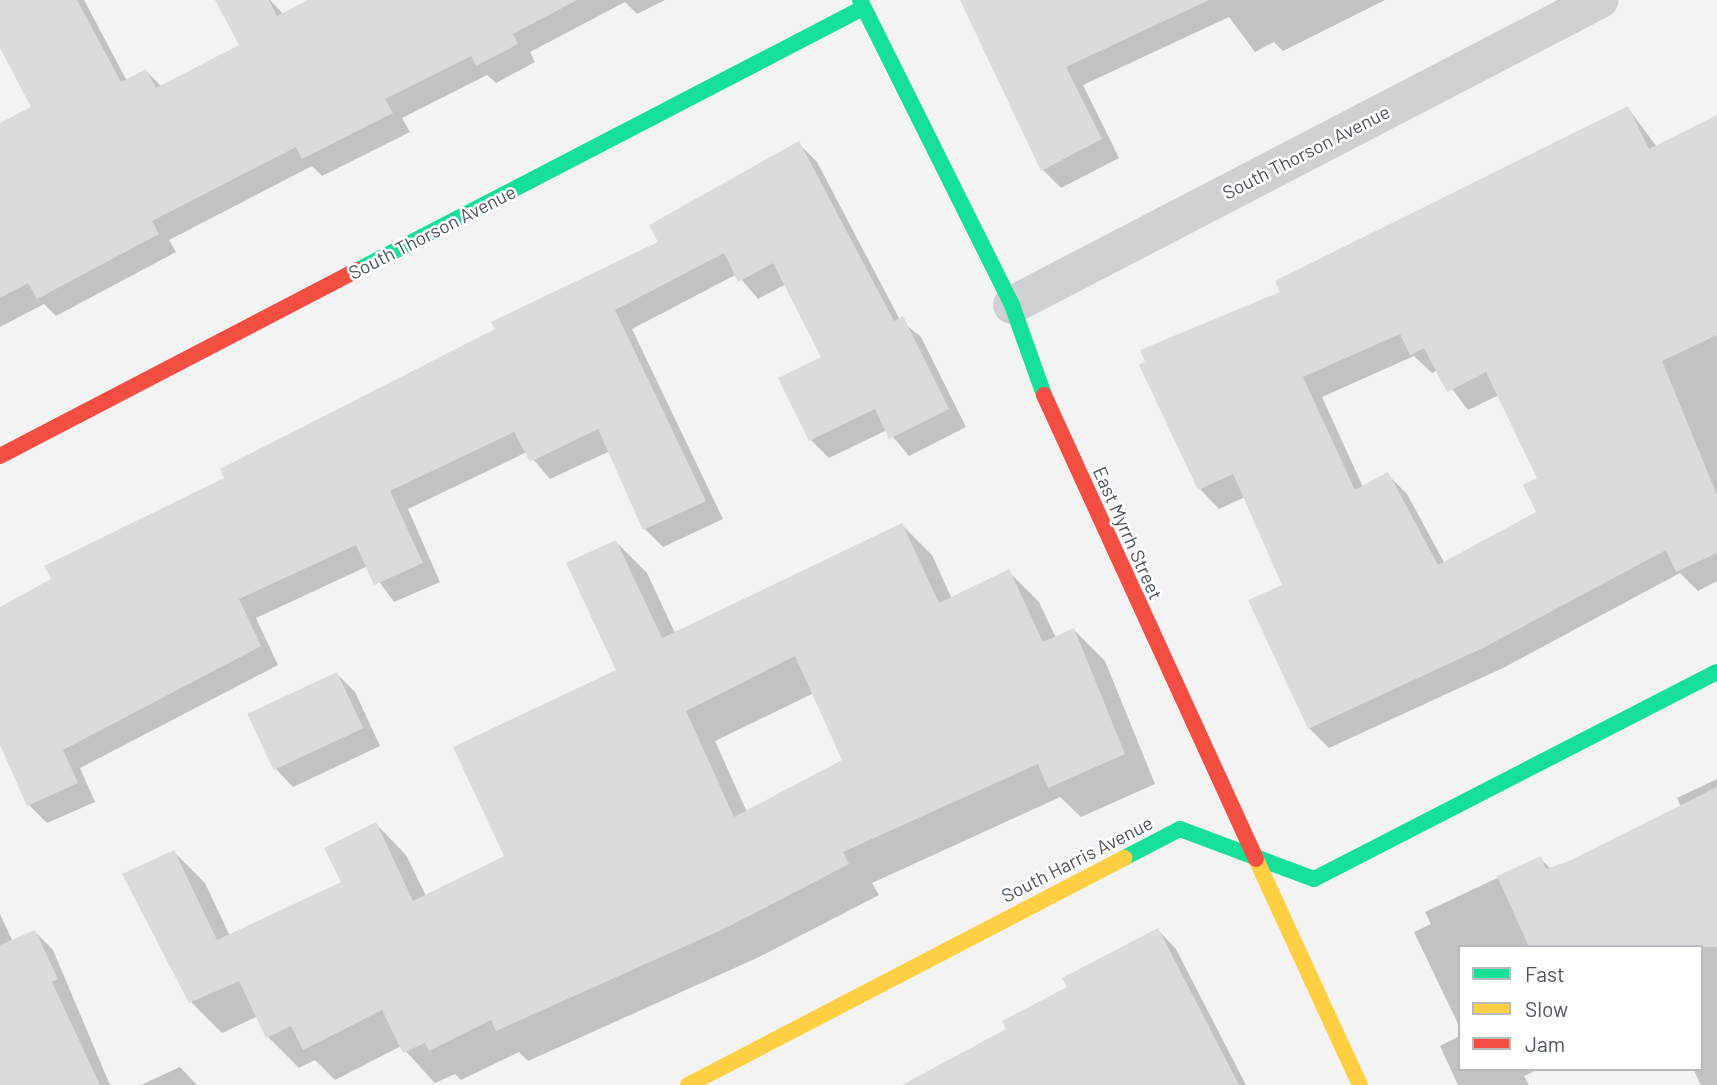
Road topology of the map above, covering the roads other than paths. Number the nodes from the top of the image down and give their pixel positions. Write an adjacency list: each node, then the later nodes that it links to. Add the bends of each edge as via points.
1 (1599, 0): 3 (street, South Thorson Avenue)
2 (862, 4): 3 (street, East Myrrh Street); 4 (street, South Thorson Avenue)
3 (1012, 305): 6 (street, East Myrrh Street, via 1046,402)
4 (0, 456)
5 (1717, 672): 6 (street, South Harris Avenue, via 1314,879)
6 (1251, 855): 7 (street, South Harris Avenue, via 1180,830); 8 (street, East Myrrh Street)
7 (688, 1085)
8 (1360, 1085)

